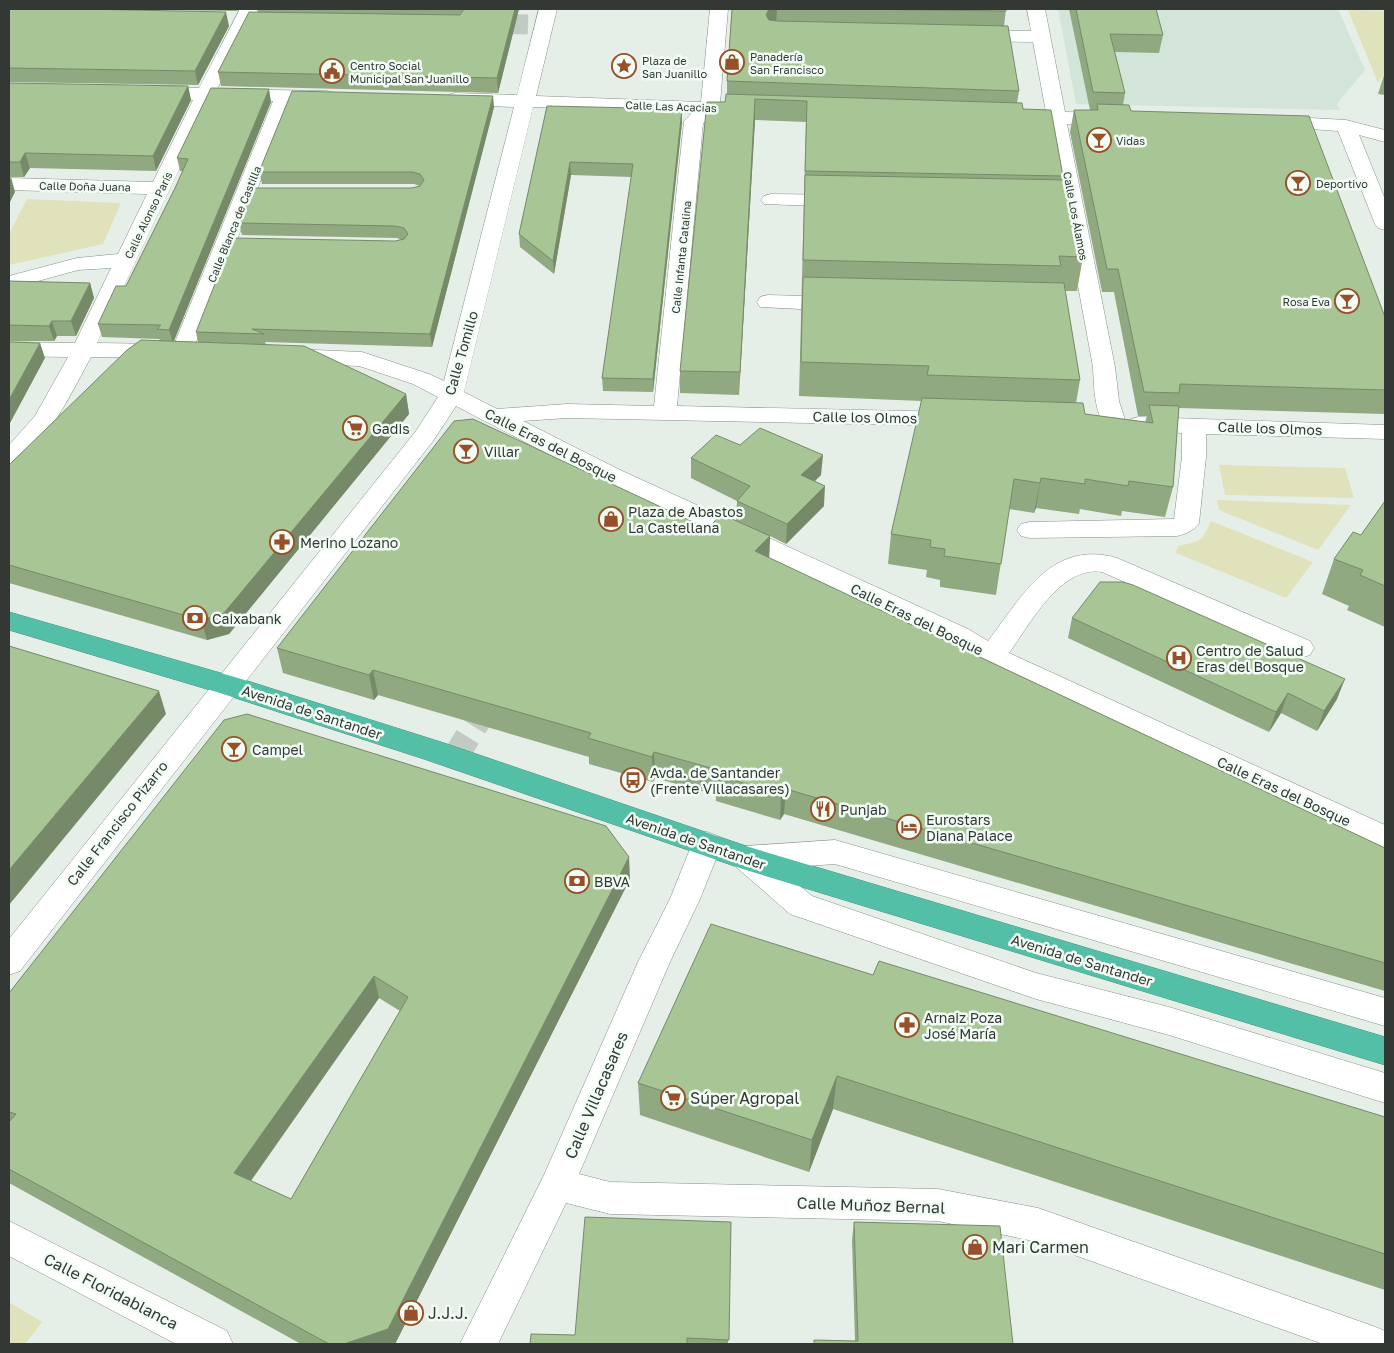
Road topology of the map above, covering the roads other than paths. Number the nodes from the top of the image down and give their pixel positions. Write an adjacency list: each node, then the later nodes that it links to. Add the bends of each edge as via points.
1 (548, 9): 13 (street, Calle Tomillo)
2 (719, 9): 14 (street, via 724,31)
3 (1036, 9): 7 (street, Calle Los Álamos)
4 (252, 15): 5 (street); 9 (street, Calle Alonso París)
5 (225, 18)
6 (953, 35): 7 (street)
7 (1042, 37): 17 (street, Calle Los Álamos)
8 (136, 92): 9 (street)
9 (208, 94): 10 (street); 23 (street, Calle Alonso París, via 197,110)
10 (285, 96): 11 (street); 33 (street, Calle Blanca de Castilla, via 257,192 192,352)
11 (345, 97)
12 (434, 98): 13 (street, Calle Las Acacias)
13 (525, 102): 14 (street, Calle Las Acacias); 37 (street, Calle Tomillo)
14 (710, 108): 15 (street, Calle Las Acacias); 39 (street, Calle Infanta Catalina, via 694,122)
15 (760, 109)
16 (999, 116): 17 (street)
17 (1057, 118): 18 (street); 43 (street, Calle Los Álamos, via 1064,206 1084,310 1104,367 1107,401)
18 (1130, 119)
19 (1258, 122): 20 (street)
20 (1346, 126): 21 (street); 26 (street)
21 (1385, 136)
22 (9, 184): 23 (street, Calle Doña Juana)
23 (162, 188): 27 (street, Calle Alonso París)
24 (772, 200): 25 (street)
25 (860, 202)
26 (1385, 224)
27 (126, 260): 28 (street, via 77,264); 32 (street, Calle Alonso París)
28 (9, 283)
29 (768, 302): 30 (street)
30 (857, 304)
31 (9, 349): 32 (street)
32 (83, 350): 33 (street); 41 (street, Calle Alonso París)
33 (141, 351): 35 (street)
34 (268, 355): 37 (street, Calle Eras del Bosque, via 362,358)
35 (109, 374)
36 (85, 391): 41 (street, Calle Alonso París)
37 (452, 394): 40 (street, Calle Eras del Bosque); 52 (street, Calle Tomillo, via 424,436)
38 (567, 411): 39 (street, Calle los Olmos); 40 (street, Calle los Olmos); 46 (street, via 553,426)
39 (665, 412): 42 (street, Calle los Olmos)
40 (496, 416): 46 (street, Calle Eras del Bosque)
41 (45, 420): 47 (street, Calle Alonso París)
42 (974, 420)
43 (1104, 423): 44 (street, Calle los Olmos)
44 (1194, 425): 45 (street, Calle los Olmos); 48 (street, via 1194,457 1186,523 1177,528)
45 (1385, 432)
46 (549, 444): 51 (street, Calle Eras del Bosque, via 958,636)
47 (9, 458)
48 (1030, 530)
49 (9, 621): 52 (highway, Avenida de Santander)
50 (1300, 648): 51 (street, via 1108,564 1088,562 1060,572 1043,587)
51 (992, 656): 53 (street, Calle Eras del Bosque)
52 (228, 685): 54 (highway, Avenida de Santander); 56 (street, Calle Francisco Pizarro)
53 (1385, 838)
54 (707, 844): 55 (highway, Avenida de Santander); 60 (street, Calle Villacasares)
55 (746, 858): 57 (street, via 835,852); 58 (highway, Avenida de Santander); 59 (street, via 801,905 1036,986 1169,1021)
56 (9, 962)
57 (1385, 1012)
58 (1385, 1051)
59 (1385, 1088)
60 (557, 1185): 63 (street, Calle Villacasares); 64 (street, Calle Muñoz Bernal, via 610,1198 956,1208 1038,1225)
61 (9, 1238): 62 (street, Calle Floridablanca)
62 (214, 1344)
63 (479, 1344)
64 (1374, 1344)

